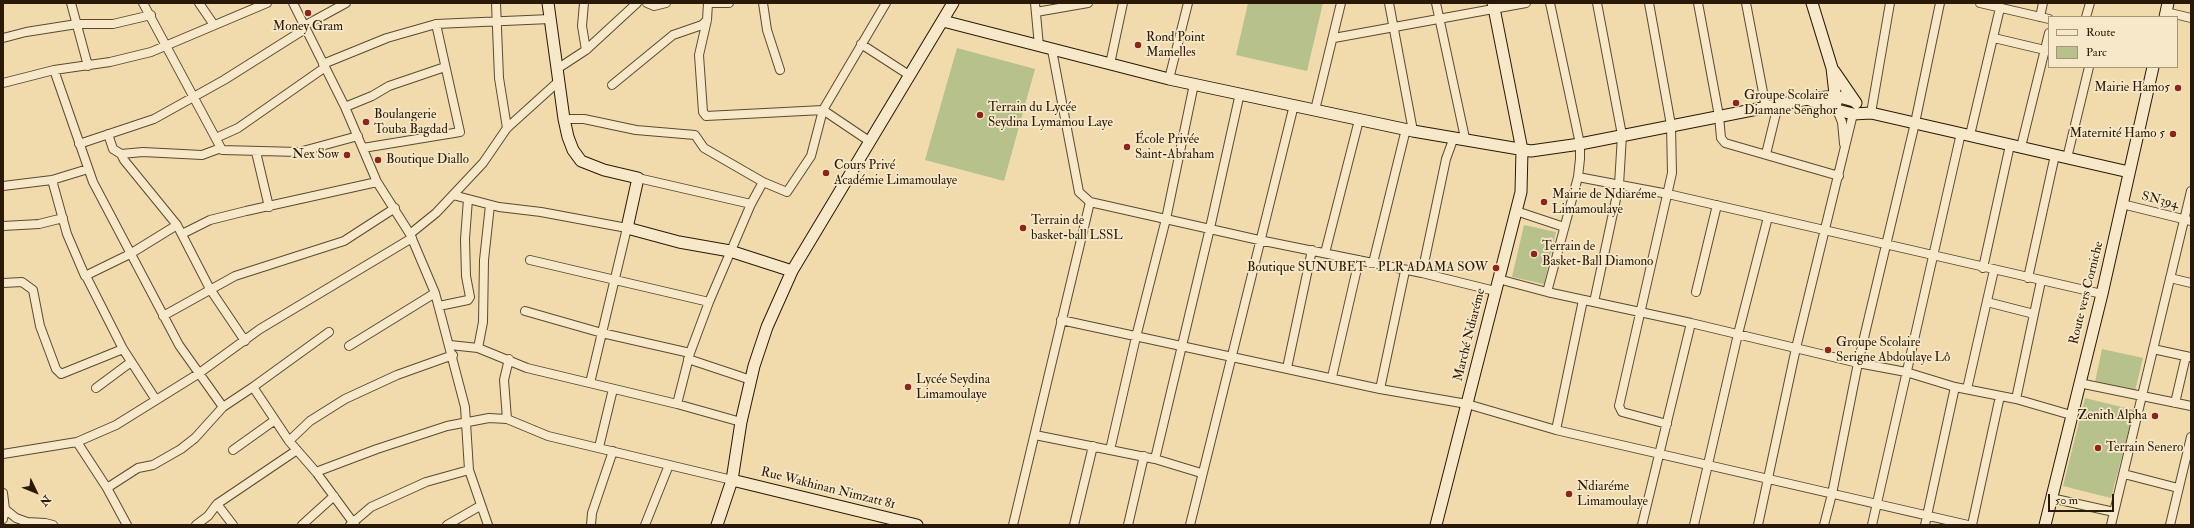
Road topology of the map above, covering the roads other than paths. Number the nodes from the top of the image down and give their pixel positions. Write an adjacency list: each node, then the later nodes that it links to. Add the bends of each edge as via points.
1 (71, 3): 52 (street)
2 (143, 3): 42 (street)
3 (200, 3): 54 (street)
4 (267, 3): 54 (street)
5 (293, 3): 56 (street)
6 (346, 3): 56 (street)
7 (496, 3): 50 (street)
8 (548, 3): 46 (street)
9 (584, 3): 63 (street, via 582,26)
10 (638, 3): 63 (street)
11 (647, 3): 12 (street, via 654,6)
12 (666, 3)
13 (708, 3): 48 (street)
14 (712, 3): 15 (street)
15 (729, 3)
16 (763, 3): 75 (street, via 767,30)
17 (886, 3): 60 (street)
18 (953, 3): 51 (street)
19 (1035, 3): 41 (street)
20 (1088, 3): 41 (street)
21 (1123, 3): 66 (street)
22 (1188, 3): 77 (street)
23 (1341, 3): 58 (street)
24 (1389, 3): 55 (street)
25 (1436, 3): 49 (street)
26 (1526, 3): 38 (street)
27 (1550, 3): 111 (street)
28 (1597, 3): 105 (street)
29 (1649, 3): 100 (street)
30 (1698, 3): 96 (street)
31 (1746, 3): 90 (street)
32 (1812, 3): 70 (street)
33 (1890, 3): 94 (street)
34 (1940, 3): 99 (street)
35 (2043, 3): 44 (street)
36 (2090, 3): 43 (street)
37 (1985, 4): 39 (street)
38 (1494, 6): 49 (street); 116 (street, Marché Ndiaréme)
39 (2000, 8): 44 (street); 59 (street)
40 (2166, 11): 45 (street)
41 (1036, 12): 62 (street)
42 (151, 15): 52 (street, via 113,24); 61 (street)
43 (2086, 16)
44 (2040, 17): 47 (street)
45 (2191, 18)
46 (550, 19): 50 (street); 73 (street)
47 (2048, 19)
48 (707, 20): 81 (street, via 673,36); 91 (street, via 699,55 706,116)
49 (1439, 20): 55 (street); 108 (street)
50 (496, 21): 53 (street); 101 (street, via 499,78)
51 (943, 21): 62 (street); 76 (street)
52 (77, 24): 57 (street); 67 (street)
53 (436, 24): 68 (street, via 388,38); 69 (street)
54 (214, 25): 61 (street)
55 (1395, 27): 58 (street); 102 (street)
56 (305, 28): 68 (street); 84 (street)
57 (3, 38)
58 (1334, 38): 92 (street)
59 (1994, 38): 65 (street); 104 (street)
60 (861, 44): 76 (street); 91 (street)
61 (167, 45): 67 (street, via 151,52); 84 (street)
62 (1039, 46): 64 (street)
63 (586, 50): 73 (street)
64 (1052, 50): 66 (street); 136 (street, via 1079,192)
65 (2047, 51): 112 (street)
66 (1110, 64): 77 (street)
67 (88, 66): 74 (street)
68 (323, 66): 89 (street); 107 (street, via 238,128)
69 (445, 67): 89 (street, via 389,86); 114 (street, via 460,132)
70 (1832, 68): 83 (street); 86 (street)
71 (2089, 68): 121 (street)
72 (2153, 68): 123 (street, Route vers Corniche)
73 (557, 69): 78 (street)
74 (54, 70): 79 (street); 110 (street)
75 (780, 70)
76 (909, 75): 109 (street)
77 (1169, 79): 80 (street)
78 (559, 81): 97 (street); 101 (street)
79 (3, 83)
80 (1194, 84): 82 (street); 146 (street)
81 (612, 85)
82 (1240, 93): 87 (street); 152 (street)
83 (1836, 96): 85 (street); 86 (street); 93 (street)
84 (193, 97): 103 (street, via 154,119); 107 (street)
85 (1808, 99): 88 (street); 93 (street)
86 (1854, 101): 94 (street); 95 (street)
87 (1294, 105): 92 (street); 156 (street)
88 (1778, 105): 90 (street); 119 (street)
89 (345, 107): 106 (street)
90 (1766, 108): 96 (street)
91 (823, 110): 109 (street); 129 (street, via 811,156 790,191 784,192)
92 (1315, 110): 98 (street)
93 (1837, 110): 95 (street); 115 (street, via 1842,122)
94 (1869, 113): 95 (street); 99 (street)
95 (1853, 114): 115 (street)
96 (1719, 116): 100 (street); 119 (street, via 1721,138 1725,143)
97 (564, 119): 126 (street, via 573,150 581,161 604,170); 129 (street, via 584,119 631,130 697,136 704,148)
98 (1359, 120): 102 (street); 160 (street)
99 (1915, 123): 104 (street); 157 (street)
100 (1671, 125): 105 (street); 133 (street, via 1672,158)
101 (507, 128): 134 (street, via 483,163)
102 (1410, 130): 108 (street); 165 (street)
103 (108, 134): 110 (street); 118 (street, via 113,149)
104 (1966, 134): 112 (street); 162 (street)
105 (1622, 135): 111 (street); 130 (street)
106 (358, 136): 114 (street); 117 (street, via 298,152)
107 (216, 138): 113 (street)
108 (1459, 138): 116 (street); 170 (street, via 1446,159)
109 (869, 141): 169 (street)
110 (79, 144): 122 (street)
111 (1580, 144): 116 (street, via 1536,151); 125 (street)
112 (2016, 146): 120 (street); 166 (street)
113 (221, 148): 117 (street, via 225,151); 118 (street, via 202,155 143,152)
114 (363, 148): 128 (street)
115 (1844, 149): 124 (street)
116 (1522, 150): 143 (street, Marché Ndiaréme, via 1521,192)
117 (256, 152): 141 (street)
118 (121, 154): 148 (street)
119 (1766, 154): 124 (street)
120 (2054, 155): 121 (street); 172 (street)
121 (2068, 158): 123 (street)
122 (88, 169): 127 (street); 161 (street)
123 (2129, 172): 138 (street, Route vers Corniche)
124 (1839, 176): 153 (street)
125 (1578, 177): 130 (street); 150 (street)
126 (638, 178): 137 (street); 151 (street)
127 (52, 180): 131 (street); 145 (street)
128 (377, 182): 141 (street); 142 (street)
129 (763, 182): 137 (street)
130 (1619, 185): 133 (street); 187 (street)
131 (3, 186)
132 (2191, 192): 147 (street)
133 (1668, 194): 140 (street); 191 (street)
134 (453, 195): 135 (street); 155 (street)
135 (468, 199): 139 (street); 189 (street, via 465,239 466,276 470,299)
136 (1090, 202): 146 (street); 194 (street)
137 (751, 204): 159 (street)
138 (2122, 204): 147 (street, SN394); 184 (street, Route vers Corniche)
139 (490, 205): 151 (street); 204 (street, via 484,260 483,322)
140 (1717, 205): 144 (street); 182 (street)
141 (269, 207): 154 (street, via 210,220)
142 (395, 208): 155 (street); 179 (street, via 344,242 264,266)
143 (1516, 211): 150 (street); 174 (street, Marché Ndiaréme)
144 (1768, 217): 153 (street); 198 (street)
145 (63, 218): 149 (street, via 39,224); 171 (street, via 74,253)
146 (1166, 219): 152 (street); 199 (street)
147 (2188, 220): 173 (street)
148 (177, 225): 154 (street); 161 (street)
149 (3, 226)
150 (1564, 227): 181 (street)
151 (627, 228): 159 (street, via 679,242); 175 (street)
152 (1210, 228): 156 (street); 203 (street)
153 (1824, 231): 157 (street); 205 (street)
154 (182, 234): 179 (street)
155 (411, 236): 183 (street); 200 (street, via 262,327)
156 (1259, 240): 158 (street); 211 (street)
157 (1886, 245): 162 (street); 214 (street)
158 (1312, 250): 160 (street); 215 (street)
159 (730, 251): 169 (street); 186 (street)
160 (1325, 253): 164 (street)
161 (130, 254): 171 (street); 193 (street)
162 (1934, 256): 166 (street); 216 (street)
163 (530, 260): 175 (street)
164 (1359, 260): 165 (street); 218 (street)
165 (1373, 263): 168 (street)
166 (1982, 268): 167 (street)
167 (1994, 270): 172 (street); 188 (street)
168 (1406, 271): 170 (street); 226 (street)
169 (792, 272): 219 (street, via 767,327)
170 (1422, 273): 180 (street)
171 (86, 276): 206 (street)
172 (2028, 278): 176 (street)
173 (2170, 278): 177 (street); 207 (street)
174 (1498, 279): 180 (street, Marché Ndiaréme); 181 (street)
175 (614, 280): 186 (street); 197 (street)
176 (2041, 281): 184 (street); 192 (street)
177 (2191, 282)
178 (3, 283): 206 (street, via 22,282 32,290 40,326 56,369 61,374)
179 (210, 289): 193 (street); 200 (street)
180 (1495, 292): 234 (street, Marché Ndiaréme)
181 (1546, 292): 185 (street)
182 (1696, 292)
183 (435, 293): 189 (street); 202 (street)
184 (2102, 294): 221 (street, Route vers Corniche)
185 (1583, 300): 187 (street); 243 (street)
186 (709, 302): 209 (street)
187 (1594, 302): 191 (street)
188 (1987, 302): 192 (street); 227 (street)
189 (439, 306): 201 (street)
190 (525, 311): 197 (street)
191 (1641, 312): 195 (street); 242 (street, via 1619,408 1622,412)
192 (2034, 314): 230 (street)
193 (163, 316): 217 (street)
194 (1061, 320): 199 (street); 244 (street)
195 (1691, 323): 198 (street); 242 (street)
196 (329, 332): 224 (street)
197 (602, 333): 209 (street); 220 (street)
198 (1738, 334): 205 (street); 259 (street)
199 (1136, 337): 203 (street); 252 (street)
200 (245, 341): 217 (street)
201 (450, 345): 204 (street); 208 (street)
202 (349, 346)
203 (1182, 347): 211 (street); 257 (street)
204 (478, 348): 212 (street)
205 (1796, 348): 214 (street); 265 (street)
206 (123, 349): 213 (street)
207 (2153, 349): 210 (street); 229 (street)
208 (453, 356): 241 (street); 246 (street, via 397,375 345,399 310,421)
209 (689, 356): 219 (street); 233 (street)
210 (2188, 357): 232 (street)
211 (1232, 358): 215 (street); 263 (street)
212 (509, 359): 220 (street, via 527,368); 238 (street, via 504,380)
213 (131, 362): 223 (street); 231 (street)
214 (1858, 363): 216 (street); 270 (street)
215 (1287, 368): 218 (street)
216 (1906, 372): 222 (street); 274 (street)
217 (198, 374): 231 (street); 236 (street)
218 (1332, 377): 226 (street)
219 (751, 380): 240 (street)
220 (590, 383): 225 (street)
221 (2079, 383): 229 (street); 237 (street, Route vers Corniche)
222 (1955, 387): 227 (street); 279 (street)
223 (96, 388)
224 (253, 388): 236 (street); 239 (street)
225 (613, 389): 233 (street); 249 (street)
226 (1380, 389): 234 (street)
227 (1967, 389): 228 (street)
228 (2000, 396): 230 (street); 302 (street)
229 (2142, 396): 232 (street); 264 (street)
230 (2016, 399): 237 (street)
231 (156, 400): 247 (street, via 116,425)
232 (2175, 403): 235 (street)
233 (677, 404): 240 (street)
234 (1467, 404): 243 (street); 296 (street, Marché Ndiaréme)
235 (2191, 406)
236 (224, 407): 267 (street, via 181,449 152,465 138,468)
237 (2071, 415): 272 (street, Route vers Corniche)
238 (507, 419): 241 (street, via 489,418); 249 (street, via 548,436)
239 (275, 420): 246 (street); 250 (street)
240 (741, 422): 266 (street)
241 (467, 423): 261 (street); 262 (street, via 447,426)
242 (1667, 424): 254 (street)
243 (1556, 430): 254 (street)
244 (1035, 434): 248 (street); 292 (street)
245 (2191, 437): 258 (street)
246 (289, 441): 251 (street)
247 (77, 442): 255 (street); 267 (street)
248 (1093, 446): 252 (street); 293 (street)
249 (599, 447): 253 (street)
250 (233, 450)
251 (297, 450): 262 (street); 273 (street)
252 (1110, 450): 256 (street)
253 (613, 451): 260 (street); 288 (street, via 592,512)
254 (1660, 453): 259 (street); 297 (street)
255 (3, 454)
256 (1144, 456): 257 (street); 294 (street)
257 (1155, 459): 263 (street)
258 (2188, 460): 268 (street)
259 (1708, 464): 265 (street); 298 (street)
260 (669, 466): 266 (street); 289 (street)
261 (469, 470): 275 (street); 280 (street, via 426,482 371,508)
262 (316, 472): 271 (street)
263 (1201, 473): 295 (street)
264 (2124, 474): 268 (street); 277 (street)
265 (1769, 478): 270 (street); 299 (street)
266 (732, 480): 290 (street); 291 (street, Rue Wakhinan Nimzatt 81)
267 (107, 488): 282 (street)
268 (2178, 488): 305 (street)
269 (3, 493): 276 (street)
270 (1832, 494): 274 (street); 300 (street)
271 (334, 496): 280 (street); 285 (street)
272 (2051, 498): 277 (street); 303 (street, Route vers Corniche)
273 (218, 504): 283 (street); 284 (street)
274 (1877, 505): 279 (street); 301 (street)
275 (480, 506): 286 (street); 287 (street)
276 (5, 509): 278 (street); 281 (street, via 16,518 27,522 45,522)
277 (2114, 512): 304 (street)
278 (3, 519)
279 (1926, 521): 302 (street)
280 (353, 524)
281 (53, 525)
282 (128, 525)
283 (196, 525)
284 (233, 525)
285 (302, 525)
286 (447, 525)
287 (488, 525)
288 (591, 525)
289 (645, 525)
290 (717, 525)
291 (917, 525)
292 (1013, 525)
293 (1074, 525)
294 (1128, 525)
295 (1190, 525)
296 (1436, 525)
297 (1642, 525)
298 (1694, 525)
299 (1758, 525)
300 (1824, 525)
301 (1872, 525)
302 (1970, 525)
303 (2045, 525)
304 (2111, 525)
305 (2170, 525)

